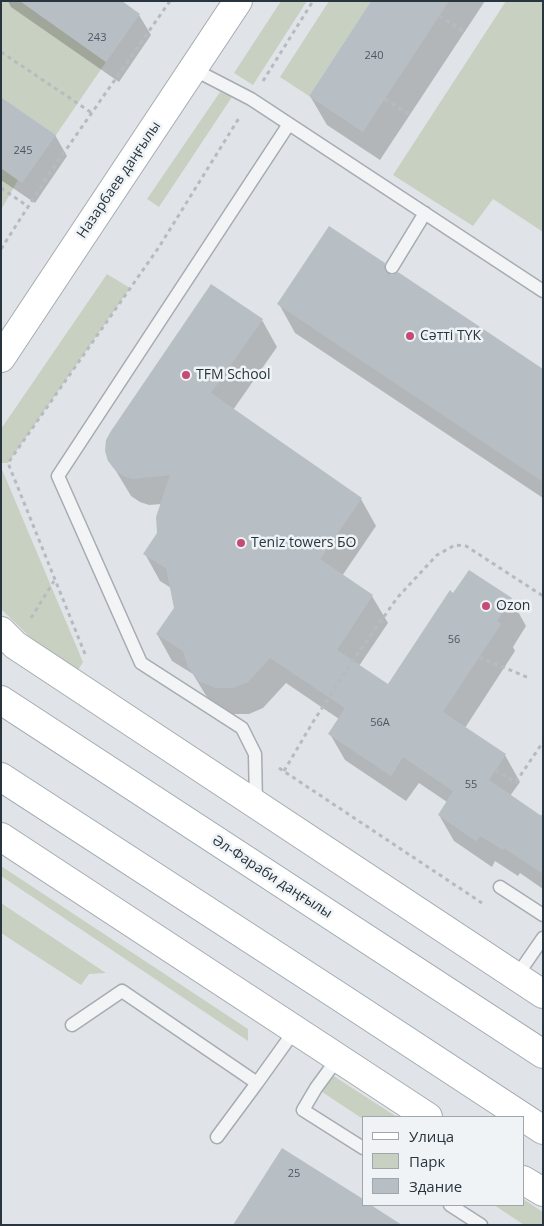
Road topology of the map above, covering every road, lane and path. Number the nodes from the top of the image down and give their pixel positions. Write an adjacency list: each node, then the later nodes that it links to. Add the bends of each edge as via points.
1 (238, 1): 7 (main road, Назарбаев даңғылы)
2 (313, 1): 8 (path)
3 (168, 2): 10 (path)
4 (439, 16): 5 (path)
5 (465, 32)
6 (1, 52): 10 (path)
7 (193, 69): 8 (lane); 19 (main road, Назарбаев даңғылы)
8 (251, 99): 12 (lane); 20 (path, via 159,248 8,463)
9 (385, 100): 11 (path)
10 (92, 113): 14 (path)
11 (410, 116)
12 (289, 124): 15 (lane); 28 (lane, via 58,476 141,663 242,728)
13 (1, 188): 14 (path)
14 (28, 207): 16 (path)
15 (425, 214): 17 (lane); 18 (lane)
16 (1, 249)
17 (392, 268)
18 (543, 291)
19 (1, 358)
20 (54, 580): 22 (path); 24 (path)
21 (543, 596): 30 (path, via 466,546 455,545 437,556 397,598 350,665)
22 (12, 636): 32 (main road)
23 (479, 657): 25 (path)
24 (87, 658)
25 (529, 678)
26 (1, 700): 42 (main road, Әл-Фараби даңғылы)
27 (543, 742): 29 (path, via 516,782)
28 (255, 754): 30 (path); 32 (lane)
29 (495, 770)
30 (284, 771): 35 (path)
31 (1, 777): 46 (main road)
32 (256, 805): 38 (main road)
33 (1, 838): 41 (main road)
34 (500, 887): 36 (lane)
35 (486, 906)
36 (543, 915)
37 (543, 938): 38 (lane)
38 (516, 977): 39 (main road)
39 (543, 994)
40 (72, 1025): 44 (lane, via 122,991)
41 (295, 1030): 43 (main road); 44 (lane)
42 (543, 1054)
43 (338, 1058): 45 (main road); 50 (lane, via 303,1110)
44 (258, 1083): 49 (lane)
45 (426, 1116)
46 (522, 1116)
47 (524, 1118): 48 (main road)
48 (543, 1130)
49 (217, 1137)
50 (362, 1147)
51 (524, 1181): 52 (main road)
52 (543, 1192)
53 (452, 1206): 54 (lane)
54 (480, 1225)

